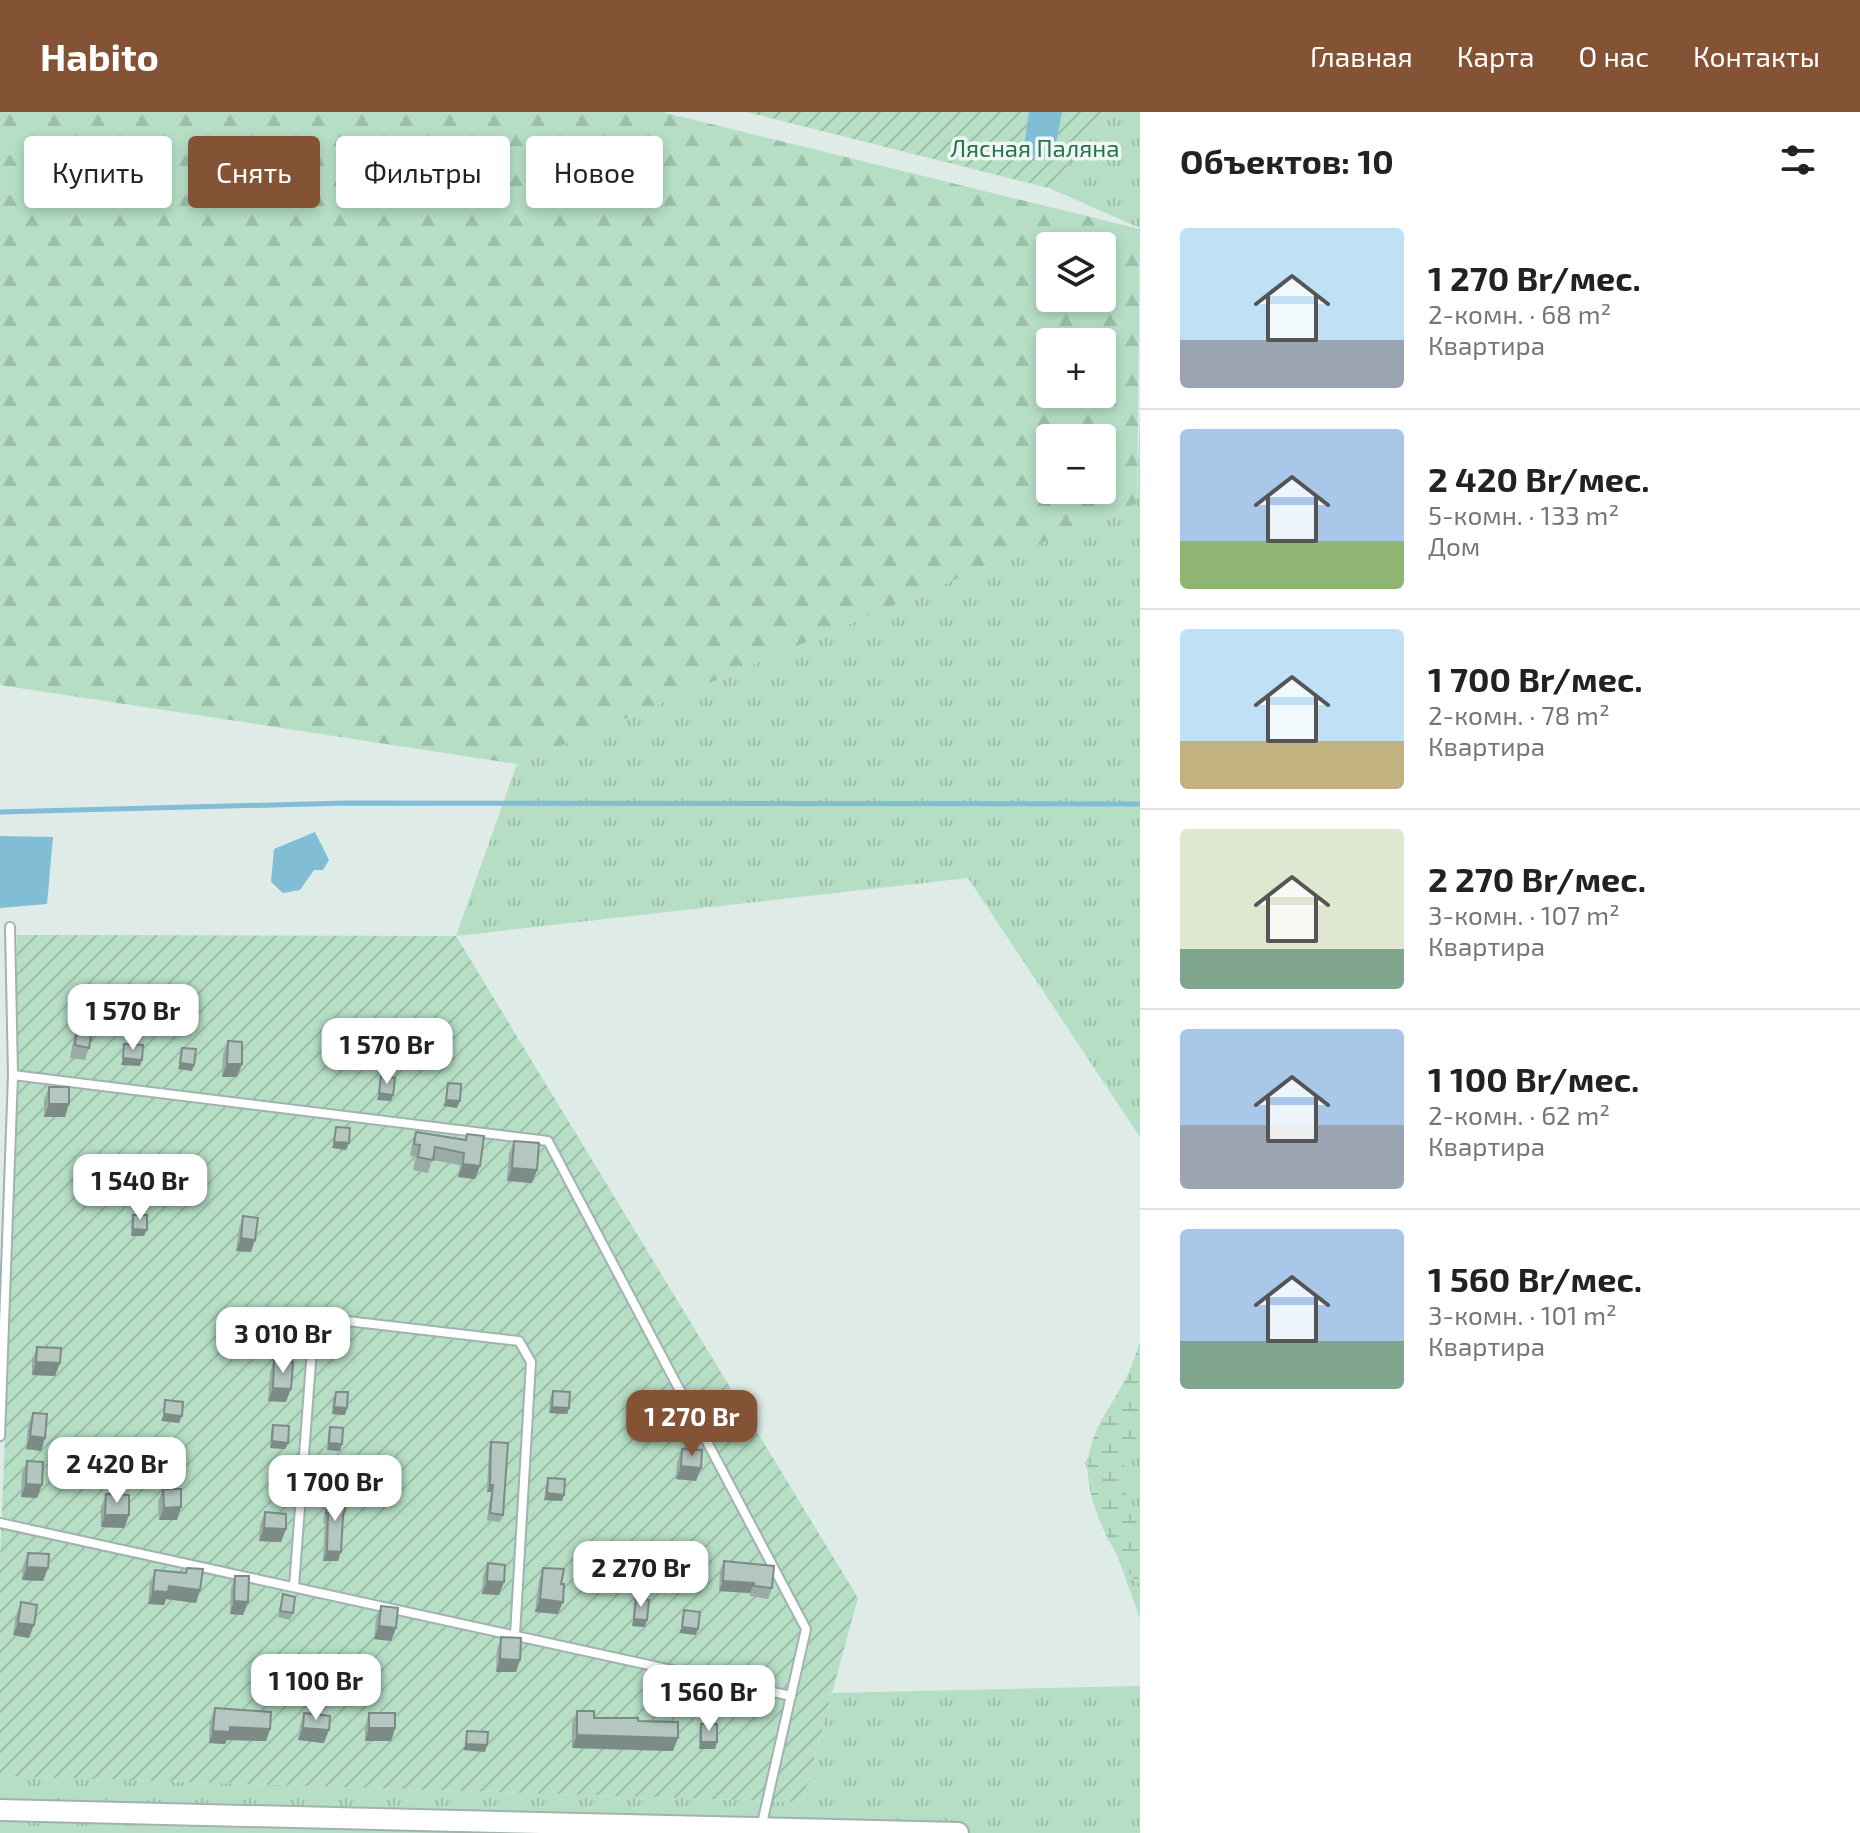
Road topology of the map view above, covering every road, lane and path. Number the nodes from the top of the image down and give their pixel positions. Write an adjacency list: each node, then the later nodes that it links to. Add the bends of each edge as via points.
1 (10, 927): 2 (lane)
2 (13, 1075): 3 (lane); 10 (lane, via 548,1141 806,1629)
3 (3, 1265): 6 (lane)
4 (347, 1321): 9 (lane, via 519,1341 531,1362)
5 (312, 1349): 8 (lane)
6 (0, 1436)
7 (0, 1523): 8 (lane)
8 (294, 1587): 9 (lane)
9 (515, 1635): 10 (lane)
10 (791, 1696): 12 (lane)
11 (0, 1810): 12 (street)
12 (761, 1828): 13 (street)
13 (958, 1833)

